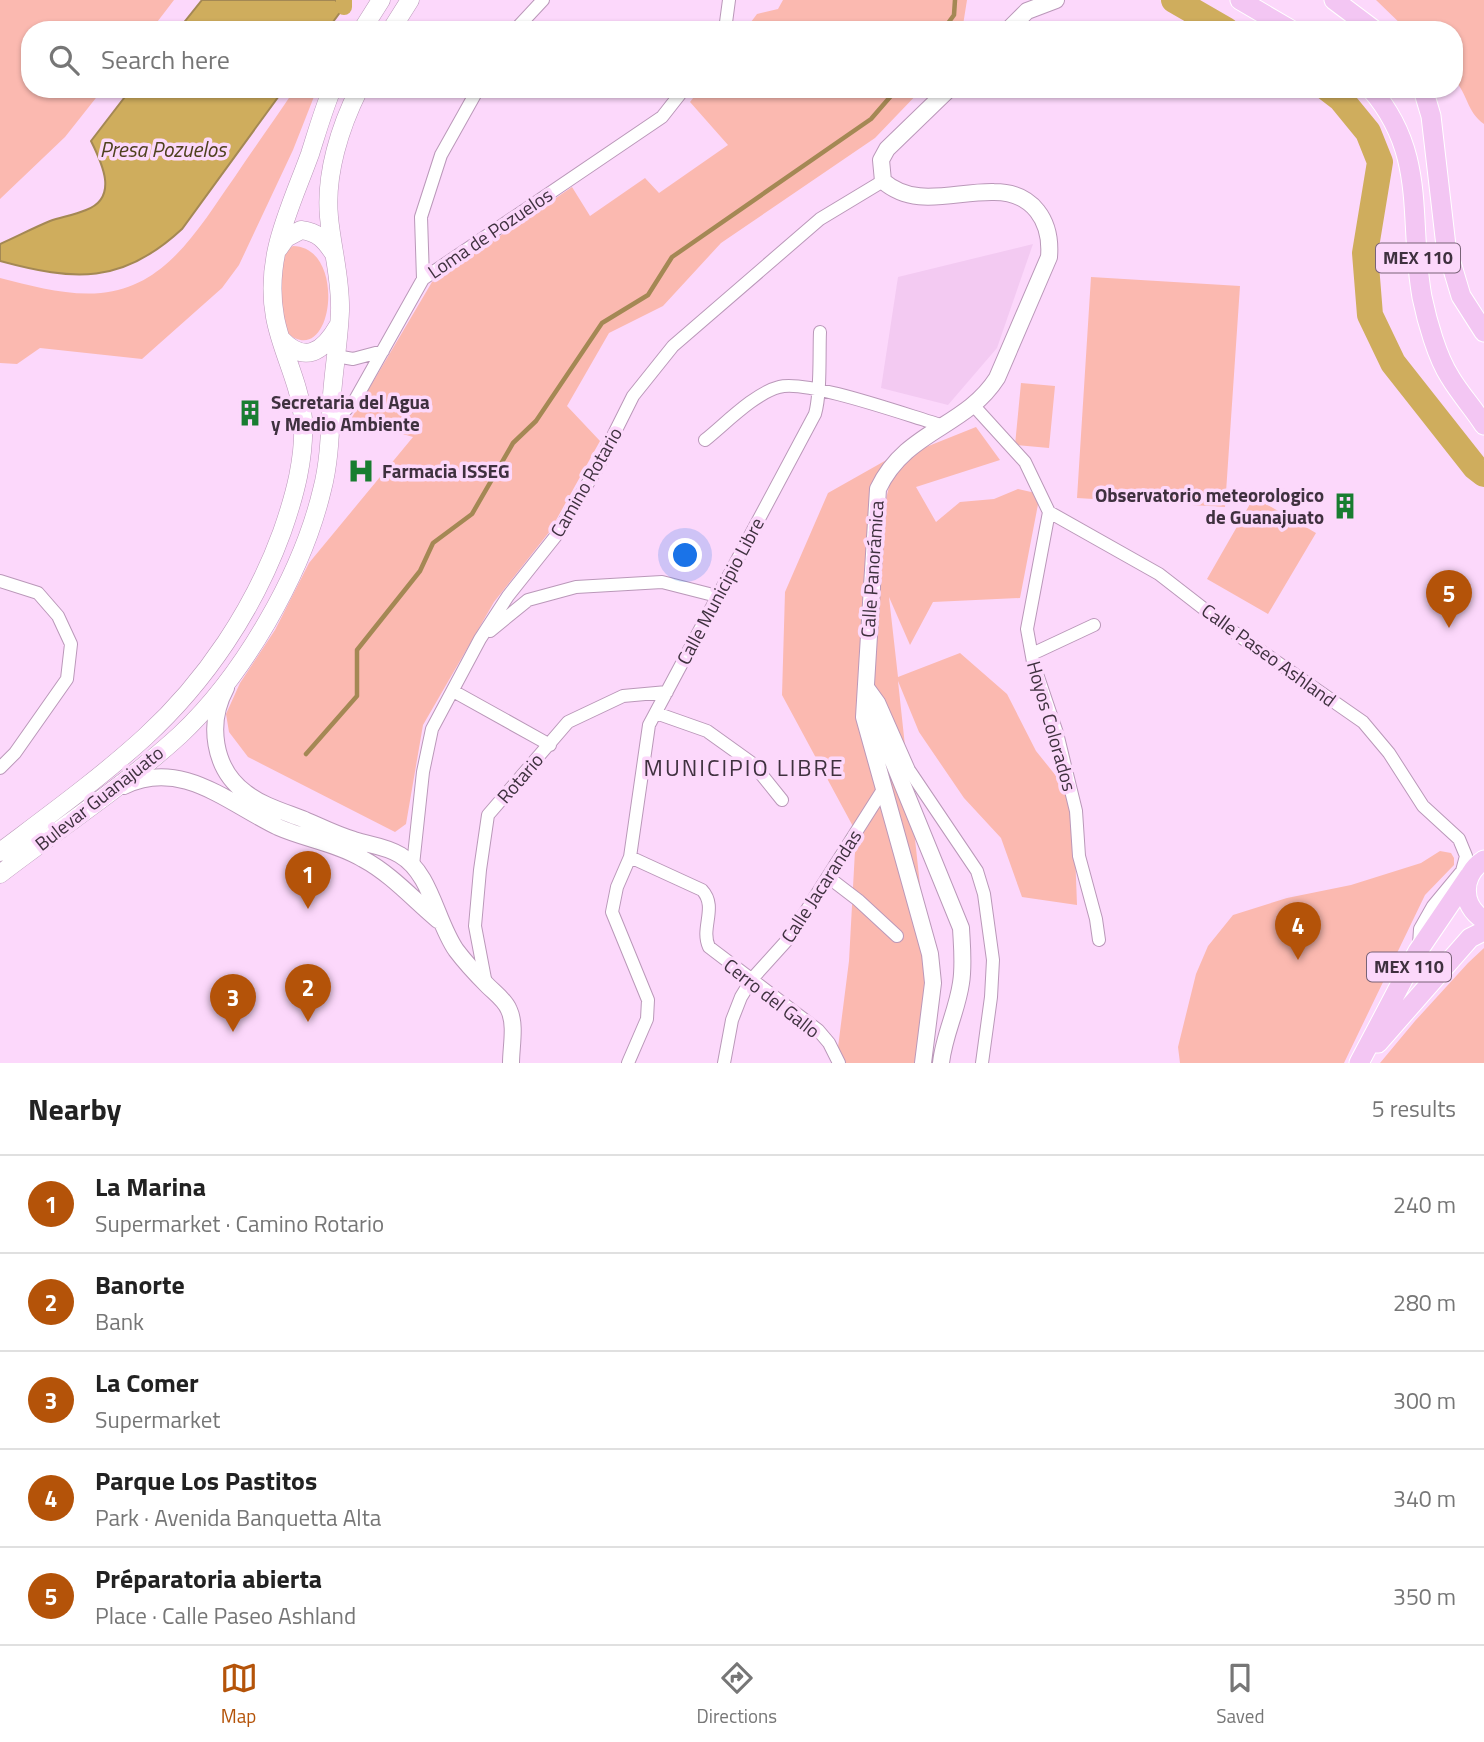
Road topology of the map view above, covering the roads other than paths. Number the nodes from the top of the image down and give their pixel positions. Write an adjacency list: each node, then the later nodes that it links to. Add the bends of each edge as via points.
1 (381, 0): 8 (main road)
2 (410, 0): 9 (main road)
3 (543, 0): 10 (street)
4 (729, 0): 11 (street)
5 (1056, 0): 12 (street, via 1027,11)
6 (1240, 0): 13 (main road)
7 (1334, 0): 14 (main road)
8 (368, 21)
9 (397, 21)
10 (524, 21)
11 (726, 21)
12 (1017, 21)
13 (1276, 21)
14 (1362, 21)
15 (329, 98): 23 (main road, Bulevar Guanajuato)
16 (356, 98): 24 (main road, Bulevar Guanajuato, via 333,161 329,213)
17 (473, 98): 25 (street, Loma de Pozuelos, via 441,155 421,217)
18 (677, 98): 25 (street, Loma de Pozuelos, via 662,117)
19 (940, 98): 22 (street, via 887,149 881,160)
20 (1378, 98): 34 (main road, MEX 110, via 1396,124 1412,172 1422,296 1429,326 1448,376)
21 (1426, 98): 28 (main road, MEX 110, via 1449,258 1461,296)
22 (883, 181): 33 (street, Calle Panorámica, via 903,194 921,197 1011,195 1036,209 1048,228 1049,257 1044,270 997,378); 42 (street, Camino Rotario, via 821,219 673,346 633,396 555,537)
23 (276, 255): 24 (main road, via 286,238 301,230 323,238); 29 (main road, Bulevar Guanajuato, via 271,281)
24 (335, 257): 26 (main road, Bulevar Guanajuato, via 341,292)
25 (422, 279): 30 (street)
26 (339, 323): 29 (main road, via 316,351 299,352); 31 (main road, Bulevar Guanajuato)
27 (820, 332): 32 (street, Calle Municipio Libre)
28 (1484, 332)
29 (281, 339): 54 (main road, Bulevar Guanajuato, via 301,407 303,455 293,503 251,600 192,688 145,737)
30 (383, 351): 31 (street, via 353,359); 36 (street, via 355,400)
31 (336, 356): 36 (main road, Bulevar Guanajuato)
32 (817, 389): 35 (street); 37 (street, via 794,384 778,387); 40 (street, Calle Municipio Libre, via 815,414)
33 (974, 406): 35 (street, Calle Panorámica); 38 (street, via 1025,462)
34 (1483, 423)
35 (941, 425): 45 (street, Calle Panorámica, via 895,460 878,489)
36 (330, 427): 44 (main road, Bulevar Guanajuato, via 323,489 311,529 280,598)
37 (705, 440)
38 (1049, 512): 43 (street, Hoyos Colorados, via 1027,629); 68 (street, Calle Paseo Ashland, via 1158,574 1363,722 1423,806 1459,839 1465,856 1462,871 1420,929)
39 (0, 581): 50 (street, via 38,593 58,616 71,644 67,679)
40 (717, 596): 42 (street, via 662,582 576,587 528,600); 47 (street, Calle Municipio Libre)
41 (1094, 625): 43 (street)
42 (480, 639): 46 (street, Camino Rotario)
43 (1032, 654): 67 (street, Hoyos Colorados, via 1076,811 1079,856)
44 (237, 667): 52 (main road, Bulevar Guanajuato, via 182,733); 58 (street, via 218,705 215,722 219,757 235,784 259,801 387,849)
45 (865, 688): 51 (street, Calle Panorámica, via 864,717); 76 (street, Calle Panorámica, via 961,928 961,985); 77 (street, via 879,702 909,770 977,871 993,960)
46 (453, 691): 49 (street); 58 (street, Camino Rotario, via 432,729)
47 (667, 692): 48 (street, Calle Municipio Libre); 49 (street, Rotario, via 624,696 568,722)
48 (656, 713): 53 (street, via 707,731 753,764); 55 (street, Calle Municipio Libre, via 649,725)
49 (550, 745): 70 (street, Rotario, via 488,815 475,926)
50 (0, 768)
51 (884, 788): 61 (street, Calle Jacarandas); 75 (street, Calle Panorámica, via 932,969)
52 (116, 790): 56 (main road, Bulevar Guanajuato); 64 (street, via 141,777 191,782 278,827 364,859)
53 (782, 800)
54 (0, 852)
55 (630, 857): 69 (street, Cerro del Gallo, via 709,897 705,939 709,947); 72 (street, Calle Municipio Libre, via 612,912 648,1000 647,1019)
56 (19, 859): 59 (main road, Bulevar Guanajuato); 62 (street)
57 (1484, 860): 60 (main road, MEX 110)
58 (412, 865): 64 (street, via 428,887)
59 (0, 874)
60 (1469, 876): 63 (main road, via 1466,897); 68 (main road, MEX 110)
61 (828, 877): 66 (street); 69 (street, Calle Jacarandas, via 789,938)
62 (0, 882)
63 (1484, 920)
64 (440, 922): 70 (street, via 456,950)
65 (1484, 931): 78 (main road, MEX 110, via 1470,938)
66 (897, 936)
67 (1099, 940)
68 (1418, 951): 78 (main road, MEX 110)
69 (752, 979): 73 (street, Calle Jacarandas, via 732,1020); 74 (street, Cerro del Gallo, via 818,1030)
70 (486, 985): 71 (street, via 509,1010)
71 (511, 1063)
72 (628, 1063)
73 (724, 1063)
74 (839, 1063)
75 (923, 1063)
76 (941, 1063)
77 (982, 1063)
78 (1360, 1063)

